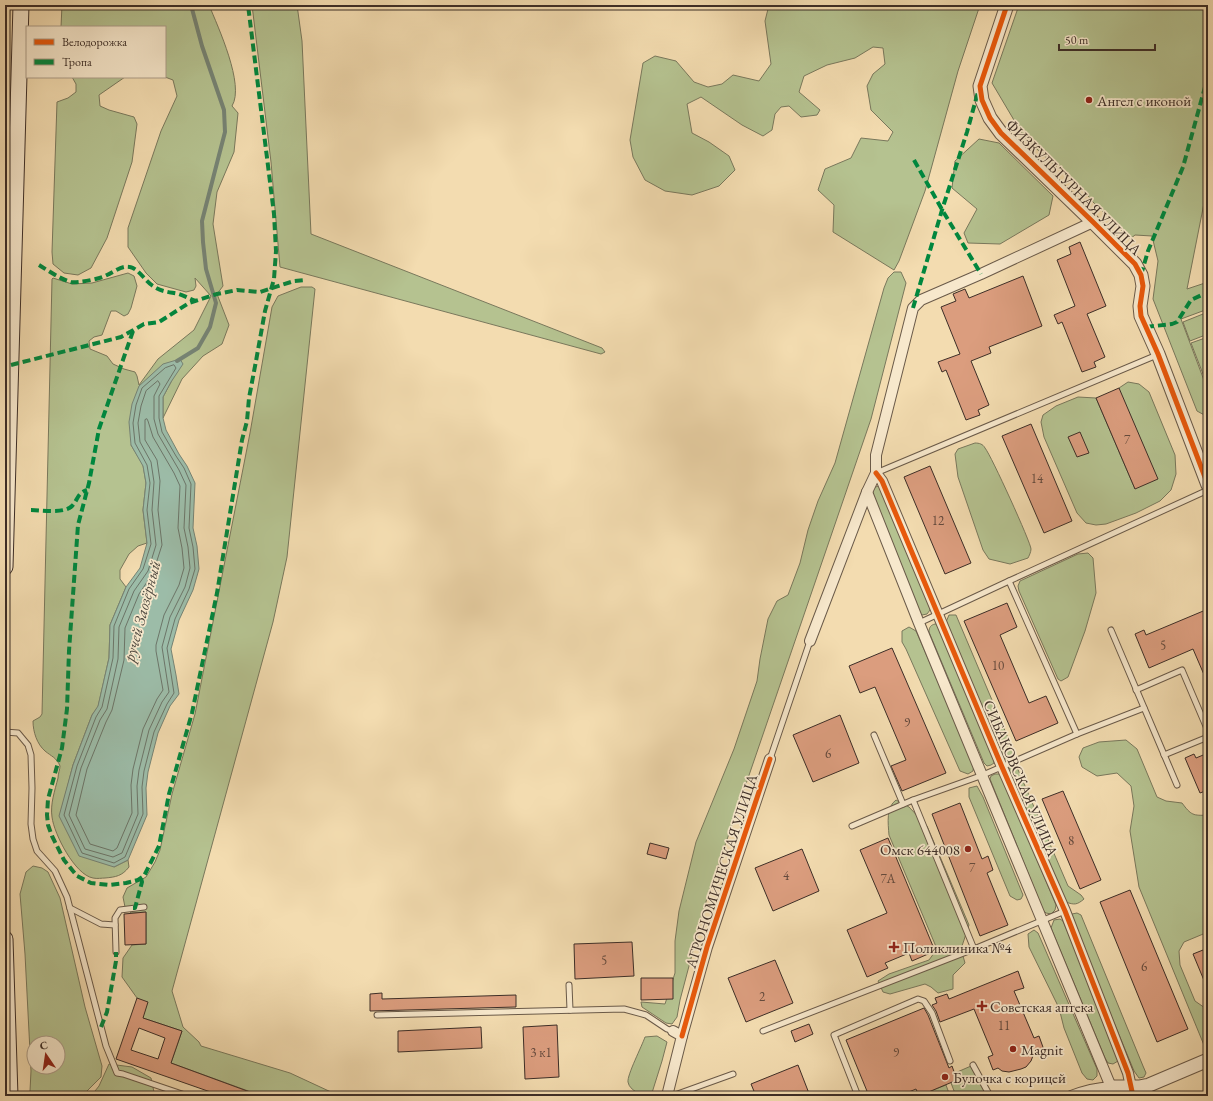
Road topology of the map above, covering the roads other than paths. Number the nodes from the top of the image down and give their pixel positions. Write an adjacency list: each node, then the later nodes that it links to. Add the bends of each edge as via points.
1 (21, 5): 9 (main road)
2 (1007, 5): 3 (street, ФИЗКУЛЬТУРНАЯ УЛИЦА, via 980,86 982,100 1001,134)
3 (1093, 222): 4 (street, ФИЗКУЛЬТУРНАЯ УЛИЦА, via 1135,264 1141,275 1141,316); 5 (street, via 921,300 913,308 876,455)
4 (1158, 354): 5 (lane); 6 (street, ФИЗКУЛЬТУРНАЯ УЛИЦА)
5 (876, 473): 8 (street); 11 (street, СИБАКОВСКАЯ УЛИЦА, via 882,481)
6 (1208, 485)
7 (1208, 490): 10 (lane)
8 (867, 492): 12 (street); 14 (street)
9 (5, 567)
10 (1009, 581): 11 (lane); 19 (lane)
11 (938, 614): 12 (lane); 24 (street, СИБАКОВСКАЯ УЛИЦА)
12 (919, 623): 25 (street)
13 (1111, 630): 15 (lane)
14 (810, 641): 23 (lane)
15 (1136, 690): 16 (lane); 17 (lane, via 1182,670)
16 (1144, 708): 19 (lane); 22 (lane)
17 (1208, 731)
18 (5, 732): 31 (lane, via 18,733 28,745 31,755 33,839 37,851 55,871)
19 (1077, 734): 24 (lane)
20 (874, 735): 28 (lane)
21 (1208, 737): 22 (lane)
22 (1164, 756): 26 (lane)
23 (770, 759): 42 (street, АГРОНОМИЧЕСКАЯ УЛИЦА)
24 (1002, 766): 25 (lane); 32 (street, СИБАКОВСКАЯ УЛИЦА)
25 (982, 775): 27 (lane); 33 (street)
26 (1177, 785)
27 (913, 800): 28 (lane); 36 (lane)
28 (903, 804): 29 (lane)
29 (852, 826)
30 (144, 907): 34 (lane, via 120,910 115,918)
31 (70, 908): 34 (lane, via 101,924); 50 (lane, via 106,1046 117,1073)
32 (1065, 911): 33 (lane); 48 (street, СИБАКОВСКАЯ УЛИЦА, via 1128,1073)
33 (1042, 920): 36 (lane); 47 (street)
34 (115, 925): 37 (lane)
35 (5, 939): 49 (main road)
36 (974, 948): 41 (lane)
37 (116, 952)
38 (569, 985): 39 (lane)
39 (570, 1010): 40 (lane); 42 (lane, via 624,1009 646,1015)
40 (377, 1015)
41 (763, 1031)
42 (677, 1034): 51 (street, АГРОНОМИЧЕСКАЯ УЛИЦА)
43 (1208, 1060): 48 (street)
44 (950, 1061): 53 (lane, via 932,1013 924,1001 918,999 834,1035)
45 (973, 1065): 54 (lane)
46 (733, 1074): 52 (lane)
47 (1113, 1091): 48 (street); 55 (street, via 1091,1090)
48 (1132, 1091)
49 (10, 1096)
50 (188, 1096)
51 (667, 1096)
52 (672, 1096)
53 (858, 1096)
54 (990, 1096)
55 (1071, 1096)

